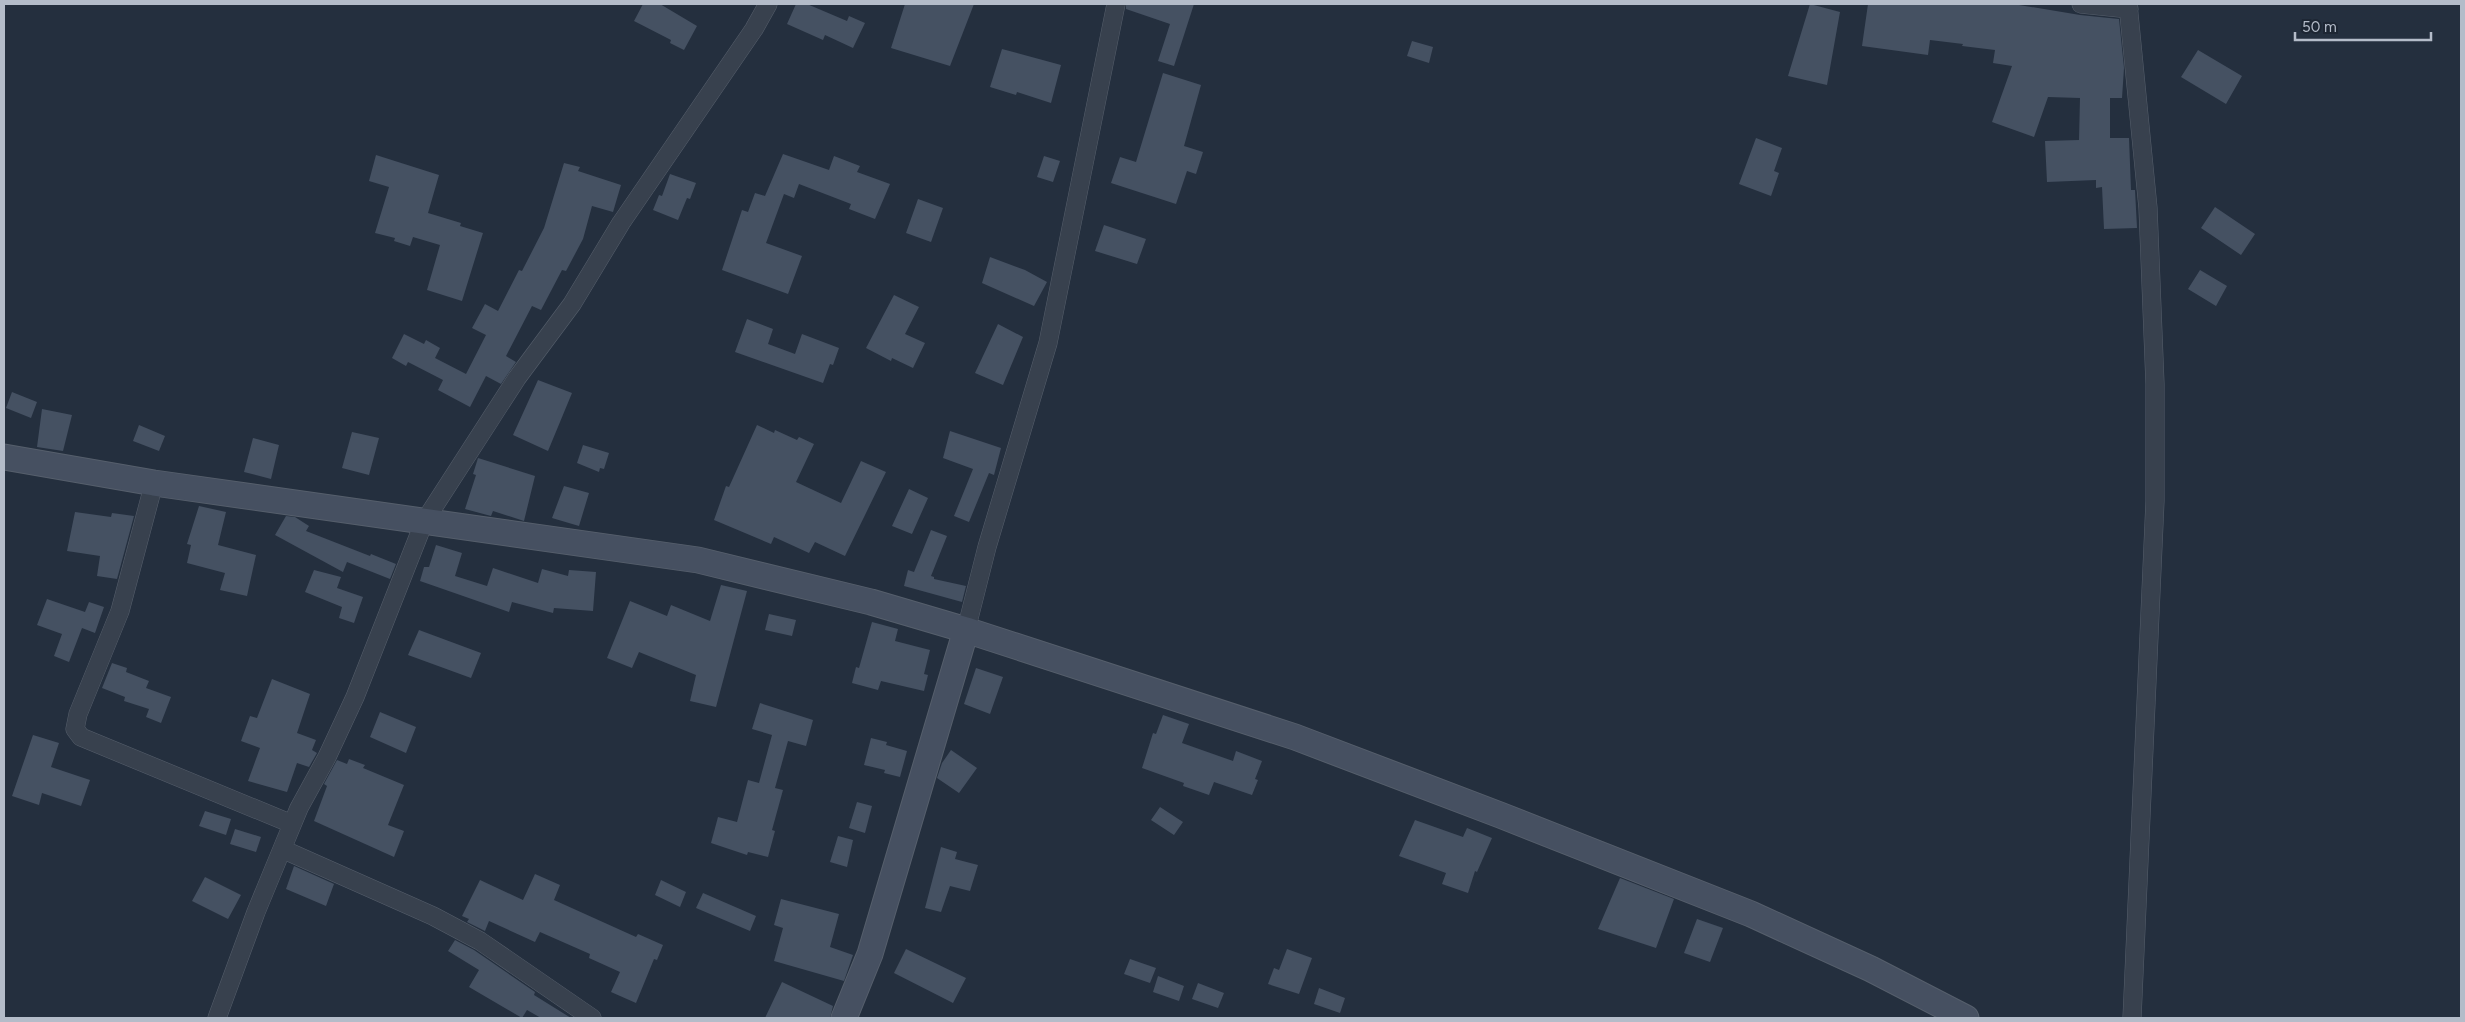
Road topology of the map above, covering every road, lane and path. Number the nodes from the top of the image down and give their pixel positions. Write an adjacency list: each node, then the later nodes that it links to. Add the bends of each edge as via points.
1 (768, 4): 7 (street, via 621,223 572,304 518,378)
2 (1116, 4): 8 (street, via 1048,344 986,547)
3 (2081, 4): 4 (street)
4 (2128, 6): 15 (street, via 2148,208 2155,384 2155,491)
5 (4, 457): 6 (street)
6 (154, 483): 7 (street); 9 (street, via 120,611 78,714 75,729 81,737)
7 (424, 522): 8 (street, via 698,560 871,602); 9 (street, via 355,697)
8 (966, 630): 11 (street, via 1294,737 1500,815 1751,914 1871,969); 14 (street, via 870,954)
9 (292, 824): 10 (street)
10 (282, 849): 12 (street); 13 (street, via 433,916 472,937)
11 (1951, 1015)
12 (217, 1018)
13 (592, 1018)
14 (844, 1018)
15 (2132, 1018)

